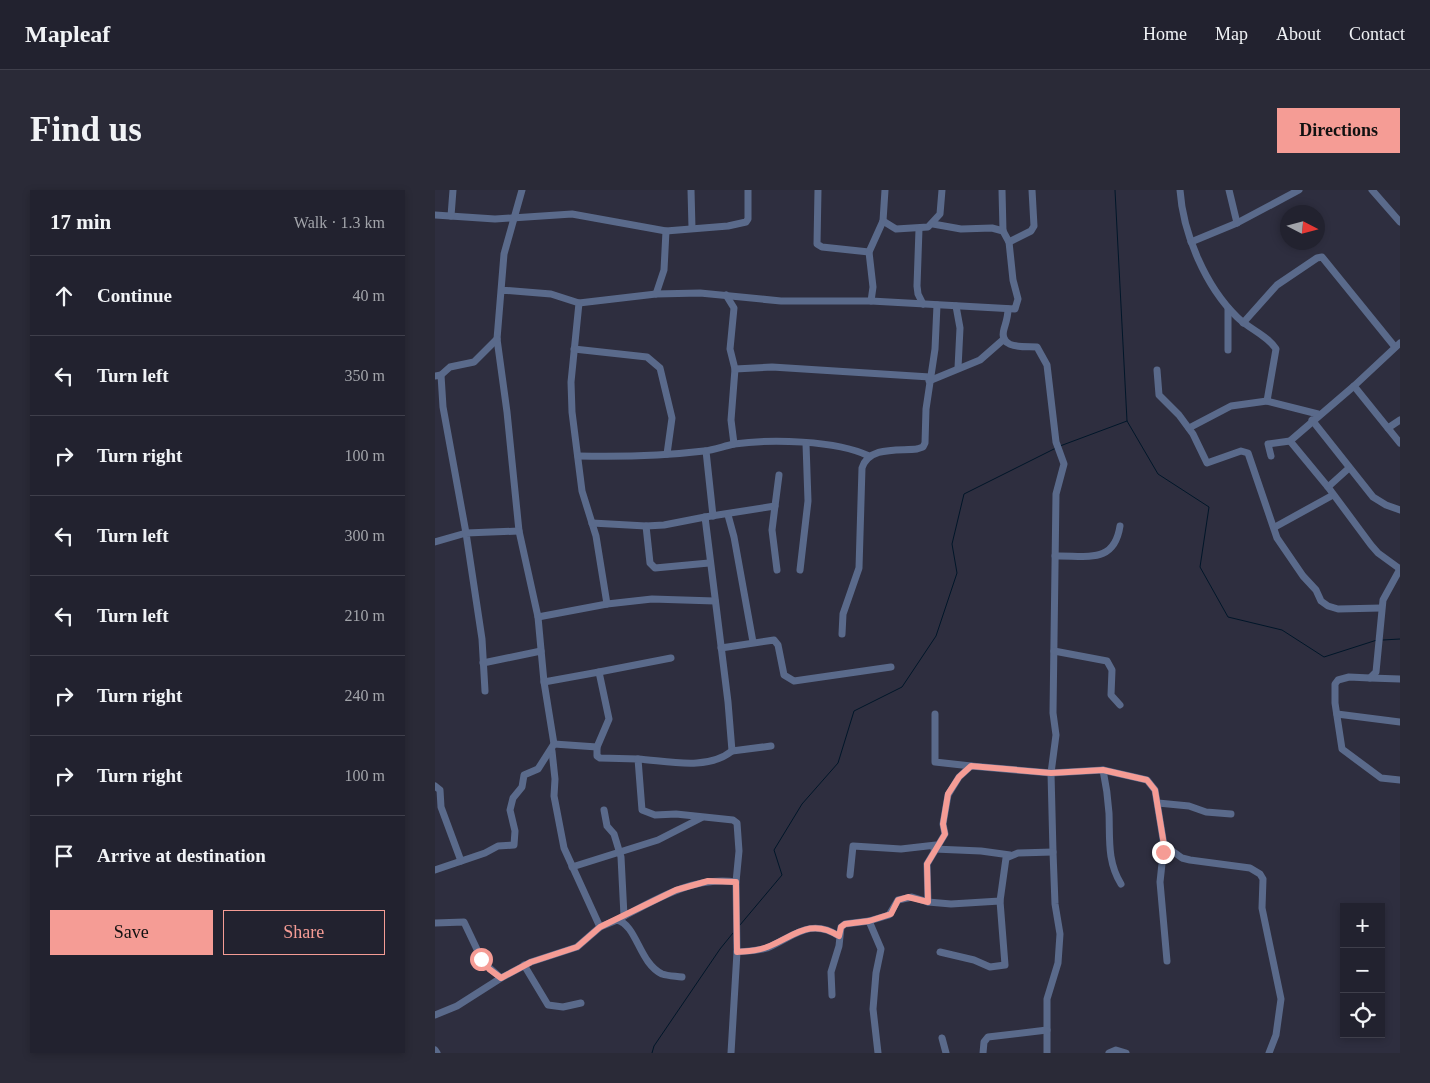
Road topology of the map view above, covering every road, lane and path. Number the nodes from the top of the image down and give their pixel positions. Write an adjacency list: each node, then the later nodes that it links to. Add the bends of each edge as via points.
1 (453, 190): 15 (street)
2 (522, 190): 16 (street)
3 (691, 190): 21 (street)
4 (749, 190): 21 (street, via 746,222)
5 (817, 190): 27 (street, via 817,244)
6 (885, 190): 17 (street)
7 (942, 190): 20 (street, via 942,207)
8 (1002, 190): 24 (street)
9 (1032, 190): 25 (street, via 1034,226 1031,231)
10 (1180, 190): 26 (street)
11 (1229, 190): 19 (street)
12 (1299, 190): 19 (street)
13 (1372, 190): 18 (street)
14 (435, 215): 15 (street)
15 (451, 216): 16 (street, via 495,219)
16 (516, 216): 23 (street, via 572,214); 28 (street, via 505,254)
17 (883, 221): 22 (street, via 896,229); 27 (street)
18 (1400, 222)
19 (1237, 223): 26 (street)
20 (933, 224): 22 (street); 24 (street)
21 (692, 228): 23 (street)
22 (919, 229): 33 (street, via 917,286)
23 (666, 231): 29 (street, via 665,264)
24 (1003, 231): 25 (street)
25 (1009, 242): 37 (street, via 1018,299 1015,309)
26 (1191, 242): 36 (street, via 1198,260)
27 (869, 252): 31 (street, via 873,287)
28 (501, 290): 32 (street, via 551,294); 39 (street)
29 (656, 294): 30 (street); 32 (street)
30 (726, 295): 31 (street, via 781,300); 45 (street, via 734,308 730,350)
31 (871, 301): 33 (street)
32 (579, 303): 42 (street)
33 (923, 304): 34 (street)
34 (937, 305): 35 (street); 48 (street)
35 (956, 306): 37 (street); 44 (street, via 960,328)
36 (1228, 308): 38 (street); 43 (street)
37 (1008, 309): 40 (street)
38 (1243, 323): 41 (street, via 1277,285 1322,257); 50 (street, via 1276,349)
39 (497, 339): 47 (street, via 474,362 450,367); 77 (street)
40 (1004, 339): 44 (street, via 980,360); 80 (street, via 1011,346 1039,348 1047,365 1055,442 1064,464 1056,494)
41 (1397, 345): 49 (street)
42 (574, 349): 61 (street, via 647,357 655,362 663,378 672,418); 62 (street, via 571,382)
43 (1228, 350)
44 (958, 368): 48 (street)
45 (735, 369): 48 (street, via 772,367); 58 (street, via 731,420)
46 (1157, 370): 54 (street, via 1159,395 1173,406)
47 (438, 376): 78 (street)
48 (930, 379): 63 (street, via 927,436 923,448)
49 (1354, 386): 51 (street); 55 (street)
50 (1267, 400): 51 (street); 54 (street, via 1231,406)
51 (1318, 414): 52 (street)
52 (1312, 420): 56 (street); 65 (street)
53 (1400, 420): 55 (street)
54 (1189, 428): 76 (street, via 1207,463 1241,451 1248,453)
55 (1388, 428): 57 (street)
56 (1290, 441): 64 (street, via 1268,444); 67 (street)
57 (1400, 443)
58 (734, 444): 59 (street); 60 (street)
59 (807, 444): 63 (street, via 844,447); 84 (street, via 808,501)
60 (706, 451): 61 (street); 72 (street)
61 (667, 454): 62 (street)
62 (578, 456): 73 (street, via 582,491)
63 (869, 456): 89 (street, via 862,468 859,568 843,614)
64 (1271, 456)
65 (1349, 468): 67 (street); 70 (street, via 1373,497)
66 (779, 475): 69 (street)
67 (1328, 487): 68 (street)
68 (1333, 495): 76 (street); 82 (street, via 1375,549)
69 (775, 506): 71 (street, via 744,509); 83 (street, via 772,530)
70 (1400, 510)
71 (728, 515): 72 (street); 90 (street)
72 (709, 517): 74 (street); 81 (street)
73 (592, 522): 74 (street); 86 (street)
74 (646, 526): 81 (street, via 650,563 655,568)
75 (1120, 526): 80 (street, via 1117,540 1108,552)
76 (1275, 527): 87 (street, via 1277,538 1324,604 1344,610)
77 (519, 531): 78 (street); 88 (street)
78 (466, 533): 79 (street); 95 (street)
79 (435, 542)
80 (1055, 556): 93 (street)
81 (709, 564): 85 (street)
82 (1400, 569): 87 (street)
83 (777, 570)
84 (800, 570)
85 (715, 601): 86 (street, via 647,599); 91 (street)
86 (607, 604): 88 (street)
87 (1381, 608): 98 (street, via 1376,672)
88 (538, 618): 92 (street)
89 (842, 634)
90 (753, 642): 91 (street); 96 (street, via 777,642 784,675 794,681)
91 (721, 648): 109 (street)
92 (541, 651): 95 (street); 100 (street)
93 (1054, 651): 102 (street, via 1107,660 1112,670 1111,695); 113 (street, via 1055,735)
94 (671, 658): 97 (street)
95 (483, 663): 101 (street)
96 (891, 667)
97 (599, 672): 100 (street); 107 (street, via 609,719)
98 (1370, 678): 99 (street); 104 (street, via 1338,680 1335,690)
99 (1400, 679)
100 (545, 682): 108 (street)
101 (485, 690)
102 (1120, 705)
103 (935, 714): 111 (street, via 935,762)
104 (1337, 714): 105 (street); 114 (street, via 1340,742 1345,753 1381,778)
105 (1400, 722)
106 (771, 746): 109 (street)
107 (597, 747): 108 (street); 110 (street, via 600,758)
108 (553, 748): 125 (street, via 538,769 524,775 522,787 513,798 510,814 515,845 498,846); 126 (street, via 554,796 564,848)
109 (731, 751): 110 (street, via 718,761 706,763)
110 (638, 759): 119 (street, via 641,808 644,812)
111 (971, 766): 113 (street); 121 (street, via 948,794 943,824 945,834)
112 (1103, 770): 113 (street); 116 (street, via 1147,780 1153,786); 130 (street, via 1109,812 1109,855)
113 (1051, 773): 122 (street)
114 (1400, 780)
115 (435, 786): 125 (street, via 440,790 441,807)
116 (1158, 803): 118 (street); 120 (street)
117 (604, 810): 123 (street, via 607,826 614,834)
118 (1231, 814)
119 (701, 818): 123 (street, via 658,840); 129 (street, via 737,823)
120 (1164, 845): 141 (street, via 1160,882); 159 (street, via 1182,858 1250,868 1263,879 1264,917 1281,994 1276,1036)
121 (935, 847): 124 (street); 128 (street, via 853,846); 132 (street, via 927,868)
122 (1053, 852): 124 (street); 148 (street, via 1060,934 1058,963 1047,999)
123 (620, 853): 126 (street); 133 (street)
124 (1011, 855): 131 (street, via 1006,858)
125 (461, 861): 127 (street)
126 (572, 867): 137 (street)
127 (435, 870)
128 (849, 876)
129 (736, 882): 133 (street, via 696,883); 139 (street)
130 (1121, 884)
131 (1000, 901): 132 (street); 140 (street, via 1005,965 990,967)
132 (928, 902): 135 (street, via 902,899 891,914)
133 (624, 916): 134 (street)
134 (617, 920): 137 (street); 143 (street, via 627,925 651,968 664,975)
135 (869, 921): 138 (street, via 845,924); 153 (street, via 881,949 873,1009)
136 (435, 924): 144 (street, via 464,922 483,962)
137 (600, 927): 142 (street, via 577,947)
138 (839, 936): 139 (street, via 831,931 809,928 766,948); 145 (street, via 831,972)
139 (737, 952): 152 (street)
140 (940, 952)
141 (1167, 961)
142 (524, 965): 144 (street); 146 (street, via 548,1005 563,1007)
143 (682, 977)
144 (501, 978): 147 (street, via 457,1006)
145 (832, 995)
146 (581, 1003)
147 (435, 1015)
148 (1047, 1030): 155 (street, via 988,1037); 156 (street)
149 (942, 1038): 154 (street)
150 (435, 1050): 151 (street)
151 (437, 1053)
152 (731, 1053)
153 (878, 1053)
154 (946, 1053)
155 (983, 1053)
156 (1047, 1053)
157 (1109, 1053): 158 (street, via 1116,1050)
158 (1126, 1053)
159 (1269, 1053)

